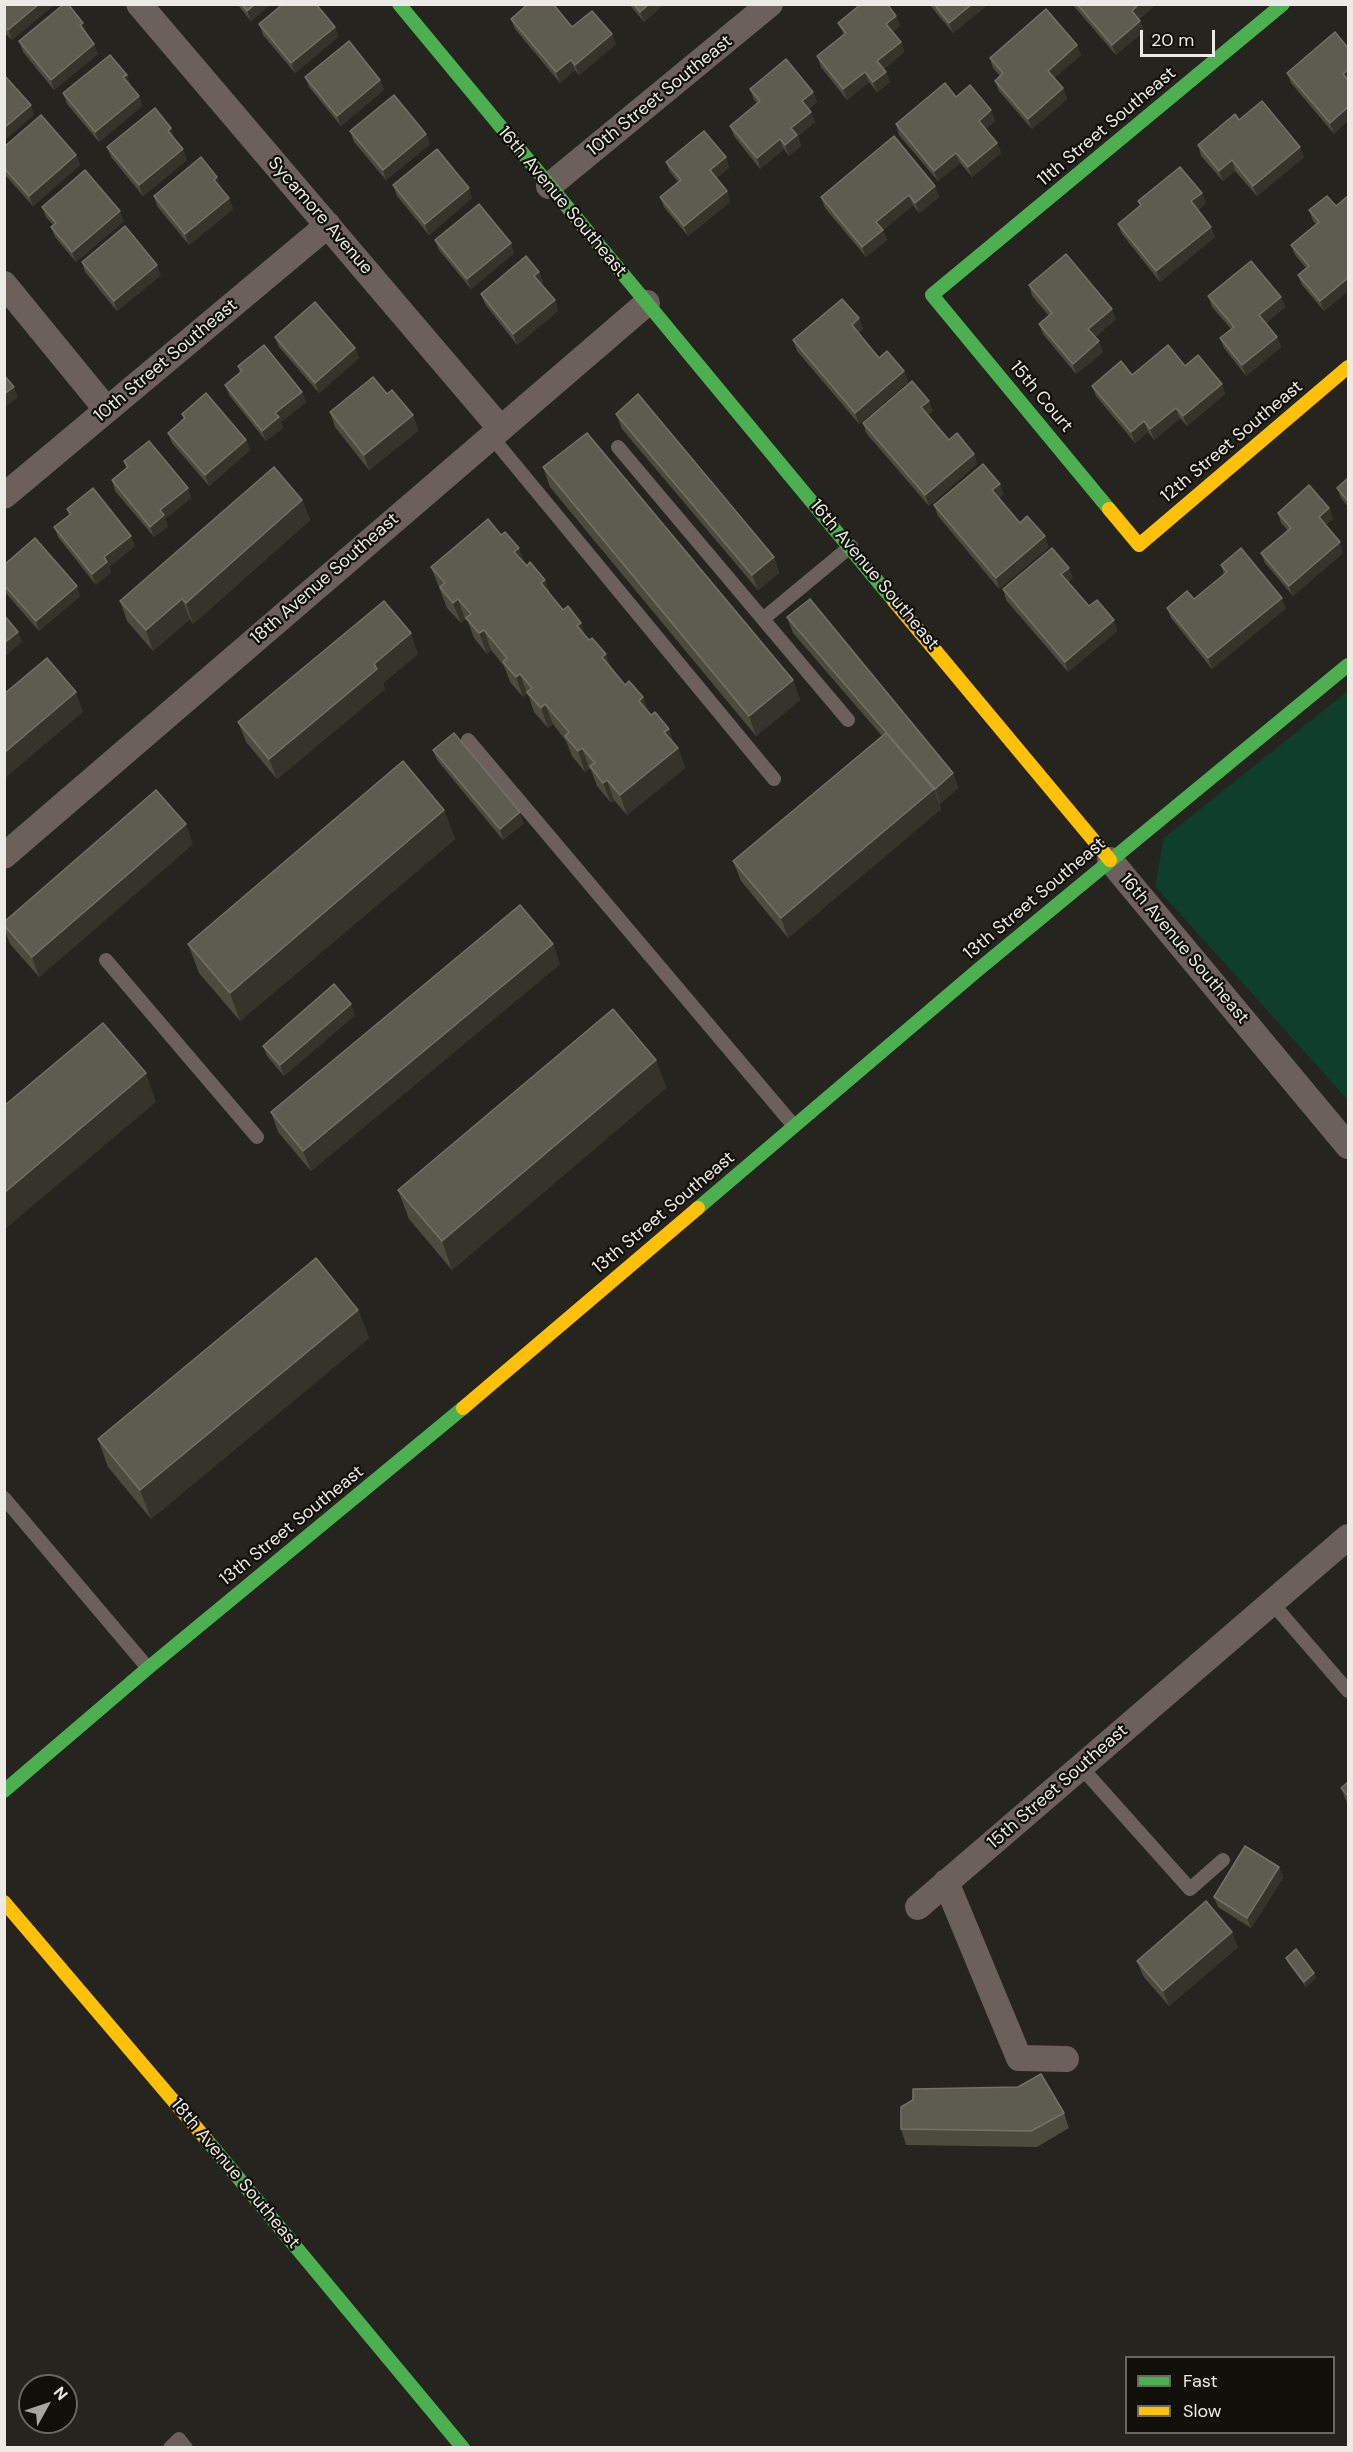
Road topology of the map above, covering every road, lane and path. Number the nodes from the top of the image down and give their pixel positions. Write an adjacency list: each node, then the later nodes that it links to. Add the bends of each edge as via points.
1 (139, 4): 6 (street, Sycamore Avenue)
2 (399, 4): 5 (street, 16th Avenue Southeast)
3 (770, 4): 5 (street, 10th Street Southeast)
4 (1283, 4): 7 (street, 11th Street Southeast)
5 (549, 186): 9 (street, 16th Avenue Southeast)
6 (328, 225): 11 (street, 10th Street Southeast); 12 (street, Sycamore Avenue)
7 (953, 277): 15 (street, 15th Court, via 932,295)
8 (4, 284): 11 (street)
9 (647, 303): 12 (street, 18th Avenue Southeast); 16 (street, 16th Avenue Southeast)
10 (1348, 367): 15 (street, 12th Street Southeast)
11 (107, 410): 14 (street, 10th Street Southeast)
12 (495, 432): 21 (lane); 22 (street, 18th Avenue Southeast)
13 (618, 447): 17 (lane)
14 (4, 496)
15 (1139, 544)
16 (851, 546): 17 (lane); 23 (street, 16th Avenue Southeast)
17 (763, 619): 19 (lane)
18 (1348, 665): 23 (street, 13th Street Southeast)
19 (848, 720)
20 (468, 740): 25 (lane)
21 (774, 779)
22 (4, 856)
23 (1110, 860): 25 (street, 13th Street Southeast); 27 (street, 16th Avenue Southeast)
24 (106, 960): 26 (lane)
25 (794, 1126): 31 (street, 13th Street Southeast, via 443,1425)
26 (257, 1137)
27 (1348, 1146)
28 (4, 1498): 31 (lane)
29 (1348, 1537): 30 (street, 15th Street Southeast)
30 (1272, 1603): 32 (lane); 33 (street, 15th Street Southeast)
31 (148, 1668): 34 (street, 13th Street Southeast)
32 (1348, 1691)
33 (1081, 1767): 35 (lane, via 1190,1889); 36 (street, 15th Street Southeast)
34 (4, 1791)
35 (1223, 1860)
36 (946, 1882): 38 (street, 15th Street Southeast); 39 (street, via 1019,2058)
37 (4, 1902): 42 (street, 18th Avenue Southeast)
38 (918, 1907)
39 (1066, 2059)
40 (170, 2448): 41 (lane, via 179,2439)
41 (186, 2448)
42 (462, 2448)

